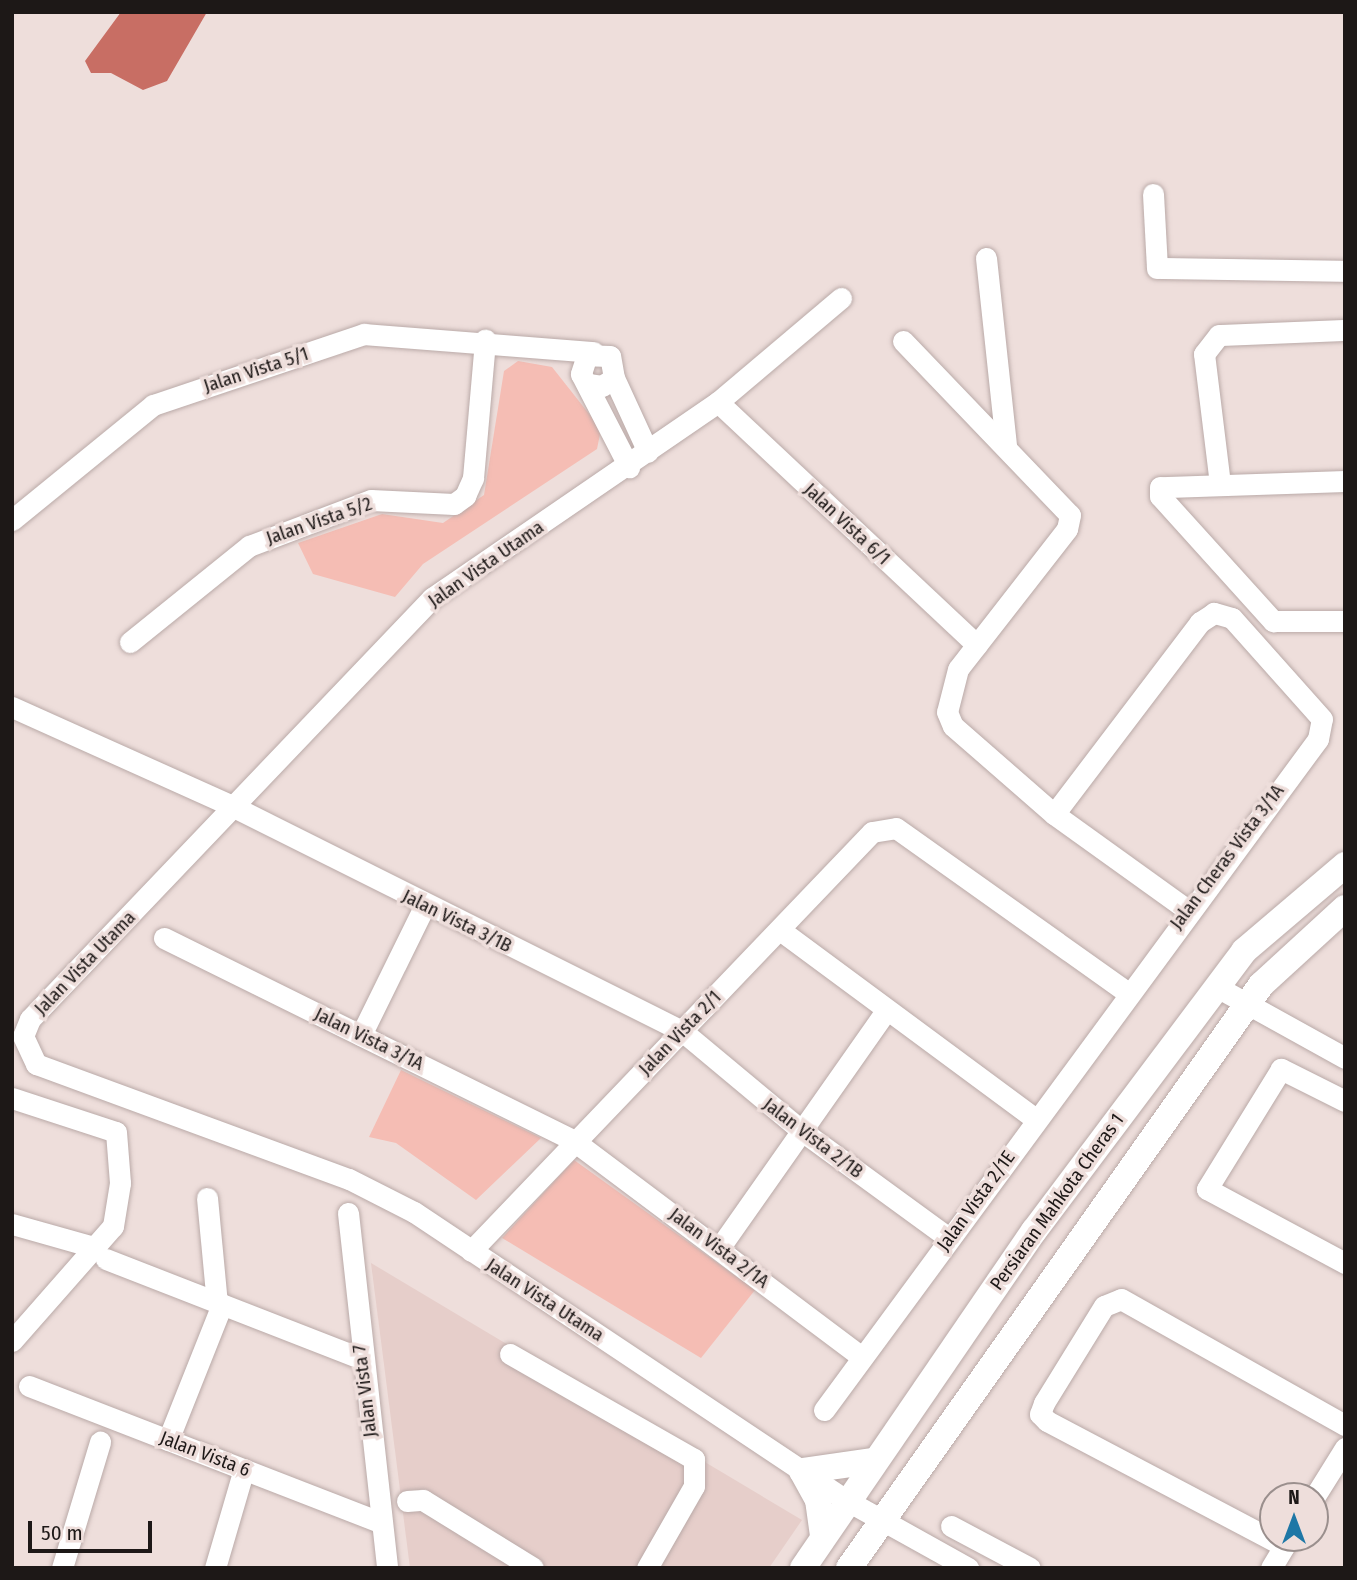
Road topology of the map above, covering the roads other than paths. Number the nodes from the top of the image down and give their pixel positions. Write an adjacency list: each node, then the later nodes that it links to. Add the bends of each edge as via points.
1 (1153, 194): 3 (street, via 1157,268)
2 (986, 258): 13 (street)
3 (1345, 271)
4 (841, 298): 12 (street, Jalan Vista Utama)
5 (1345, 330): 17 (street, via 1219,335 1204,354)
6 (485, 340): 8 (street, Jalan Vista 5/1); 18 (street, Jalan Vista 5/1, via 364,334 153,405); 20 (street, Jalan Vista 5/2, via 473,478 465,496 454,504 371,500 248,547)
7 (903, 341): 13 (street)
8 (540, 345): 9 (street, Jalan Vista 5/1); 11 (street)
9 (593, 352): 10 (street, via 610,356); 11 (street, via 582,361)
10 (614, 378): 11 (street, via 603,386); 14 (street)
11 (585, 379): 15 (street)
12 (718, 402): 14 (street, Jalan Vista Utama); 21 (street, Jalan Vista 6/1)
13 (1006, 446): 21 (street, via 1070,515 1067,529)
14 (648, 452): 15 (street, Jalan Vista Utama)
15 (629, 467): 23 (street, Jalan Vista Utama, via 432,598)
16 (1345, 481): 17 (street)
17 (1220, 484): 19 (street, via 1160,486 1160,496 1273,621)
18 (12, 520)
19 (1345, 621)
20 (130, 642)
21 (977, 645): 24 (street, via 950,688 953,726)
22 (12, 706): 23 (street, Jalan Vista 3/1B)
23 (234, 807): 26 (street, Jalan Vista 3/1B); 48 (street, Jalan Vista Utama, via 30,1019 23,1036 30,1058 105,1092 349,1179 414,1212)
24 (1054, 814): 28 (street); 28 (street, Jalan Cheras Vista 3/1A, via 1200,622 1214,613 1231,618 1322,719 1318,739)
25 (1345, 865): 31 (main road, Persiaran Mahkota Cheras 1, via 1260,934)
26 (425, 905): 35 (street, Jalan Vista 3/1B); 36 (street)
27 (1345, 908): 33 (main road, Persiaran Mahkota Cheras 1, via 1290,952)
28 (1186, 909): 32 (street, Jalan Cheras Vista 3/1A)
29 (780, 930): 32 (street, Jalan Vista 2/1, via 872,832 896,828); 34 (street); 35 (street, Jalan Vista 2/1)
30 (164, 939): 36 (street, Jalan Vista 3/1A)
31 (1217, 987): 33 (street); 62 (main road, Persiaran Mahkota Cheras 1, via 1034,1231)
32 (1128, 993): 40 (street, Jalan Vista 2/1E)
33 (1246, 1006): 37 (street); 68 (main road, Persiaran Mahkota Cheras 1)
34 (886, 1012): 40 (street); 41 (street)
35 (682, 1031): 41 (street, Jalan Vista 2/1B); 42 (street, Jalan Vista 2/1)
36 (362, 1035): 42 (street, Jalan Vista 3/1A)
37 (1345, 1058)
38 (12, 1098): 49 (street, via 104,1127 118,1138 113,1226)
39 (1345, 1101): 50 (street, via 1281,1069 1207,1189)
40 (1035, 1119): 46 (street, Jalan Vista 2/1E)
41 (802, 1131): 46 (street, Jalan Vista 2/1B); 47 (street)
42 (574, 1141): 47 (street, Jalan Vista 2/1A); 48 (street, Jalan Vista 2/1)
43 (206, 1198): 51 (street)
44 (348, 1213): 54 (street, Jalan Vista 7)
45 (12, 1224): 49 (street)
46 (949, 1238): 55 (street, Jalan Vista 2/1E)
47 (720, 1247): 55 (street, Jalan Vista 2/1A)
48 (471, 1251): 64 (street, Jalan Vista Utama)
49 (101, 1253): 51 (street); 52 (street)
50 (1345, 1263)
51 (220, 1304): 54 (street); 59 (street)
52 (12, 1341)
53 (510, 1354): 78 (street, via 694,1460 694,1486)
54 (360, 1357): 69 (street, Jalan Vista 7)
55 (862, 1357): 57 (street, Jalan Vista 2/1E)
56 (29, 1386): 59 (street, Jalan Vista 6)
57 (824, 1410)
58 (1345, 1425): 71 (street, via 1121,1299 1111,1301 1040,1414)
59 (168, 1440): 63 (street, Jalan Vista 6)
60 (100, 1442): 74 (street)
61 (1345, 1448): 65 (street)
62 (873, 1461): 64 (main road); 66 (main road, Persiaran Mahkota Cheras 1)
63 (244, 1469): 69 (street, Jalan Vista 6); 75 (street)
64 (802, 1471): 66 (street, Jalan Vista Utama); 72 (main road, via 818,1500)
65 (1324, 1482)
66 (846, 1500): 68 (street, Jalan Vista Utama); 72 (main road, Persiaran Mahkota Cheras 1)
67 (407, 1501): 77 (street, via 423,1500)
68 (881, 1520): 80 (main road, Persiaran Mahkota Cheras 1); 81 (street, Jalan Vista Utama)
69 (380, 1522): 76 (street, Jalan Vista 7)
70 (951, 1527): 82 (street)
71 (1259, 1527)
72 (823, 1536): 79 (main road, Persiaran Mahkota Cheras 1)
73 (1281, 1552): 83 (street)
74 (62, 1568)
75 (215, 1568)
76 (387, 1568)
77 (533, 1568)
78 (647, 1568)
79 (803, 1568)
80 (849, 1568)
81 (968, 1568)
82 (1030, 1568)
83 (1271, 1568)

